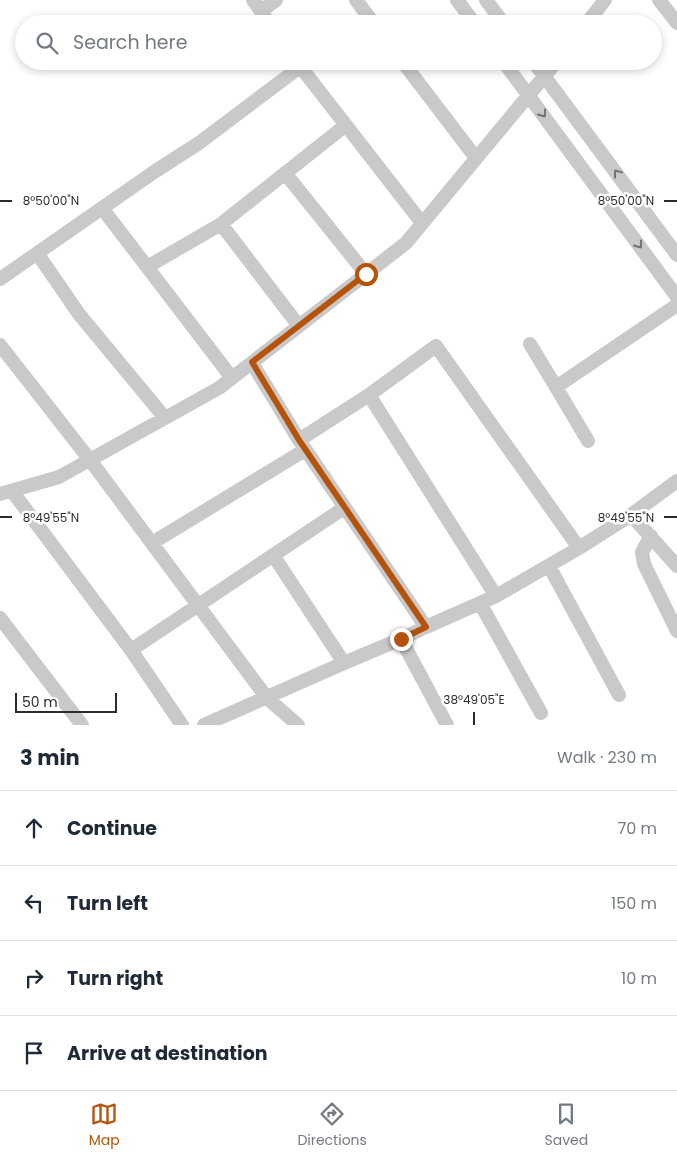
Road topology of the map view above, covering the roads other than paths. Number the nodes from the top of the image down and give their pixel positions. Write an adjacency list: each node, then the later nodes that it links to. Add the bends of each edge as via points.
1 (276, 0): 7 (street)
2 (356, 0): 8 (street)
3 (457, 0): 9 (street)
4 (486, 0): 10 (street)
5 (605, 0): 11 (street)
6 (658, 0): 12 (street)
7 (257, 6)
8 (367, 15)
9 (468, 15)
10 (497, 15)
11 (593, 15)
12 (677, 23)
13 (290, 70): 24 (street, via 199,143)
14 (303, 70): 21 (street)
15 (409, 70): 22 (street)
16 (510, 70): 20 (street)
17 (540, 70): 19 (street)
18 (550, 70): 19 (street)
19 (545, 77): 20 (street); 28 (street, one-way to 19)
20 (529, 95): 22 (street); 32 (street, one-way to 32)
21 (346, 125): 23 (street); 25 (street)
22 (476, 158): 25 (street)
23 (285, 174): 26 (street); 30 (street)
24 (102, 208): 27 (street); 29 (street)
25 (422, 223): 30 (street, via 406,243)
26 (221, 224): 29 (street); 34 (street)
27 (37, 253): 31 (street); 41 (street, via 79,314)
28 (677, 255)
29 (147, 267): 38 (street)
30 (366, 274): 34 (street)
31 (0, 280)
32 (677, 296)
33 (677, 305): 39 (street)
34 (299, 326): 37 (street)
35 (530, 344): 39 (street)
36 (0, 345): 44 (street)
37 (252, 362): 38 (street); 43 (street)
38 (232, 378): 41 (street)
39 (556, 387): 42 (street)
40 (370, 395): 43 (street); 51 (street, via 436,346); 55 (street)
41 (165, 418): 44 (street)
42 (588, 441)
43 (302, 445): 47 (street); 50 (street)
44 (90, 460): 46 (street, via 59,477); 50 (street)
45 (677, 481): 48 (street)
46 (6, 493): 62 (street)
47 (344, 508): 52 (street); 59 (street)
48 (632, 515): 49 (street); 51 (street)
49 (651, 536): 54 (street); 60 (street, via 642,552 644,564)
50 (152, 543): 57 (street)
51 (579, 548): 53 (street)
52 (273, 555): 57 (street); 63 (street)
53 (549, 566): 55 (street); 64 (street)
54 (677, 566)
55 (496, 596): 56 (street)
56 (480, 603): 59 (street); 66 (street)
57 (199, 605): 62 (street); 65 (street)
58 (0, 618): 67 (street)
59 (426, 627): 61 (street)
60 (677, 631)
61 (401, 639): 63 (street); 71 (street)
62 (131, 650): 68 (street)
63 (344, 663): 65 (street)
64 (619, 695)
65 (267, 698): 69 (street); 70 (street)
66 (541, 713)
67 (82, 725)
68 (182, 725)
69 (204, 725)
70 (298, 725)
71 (447, 725)

